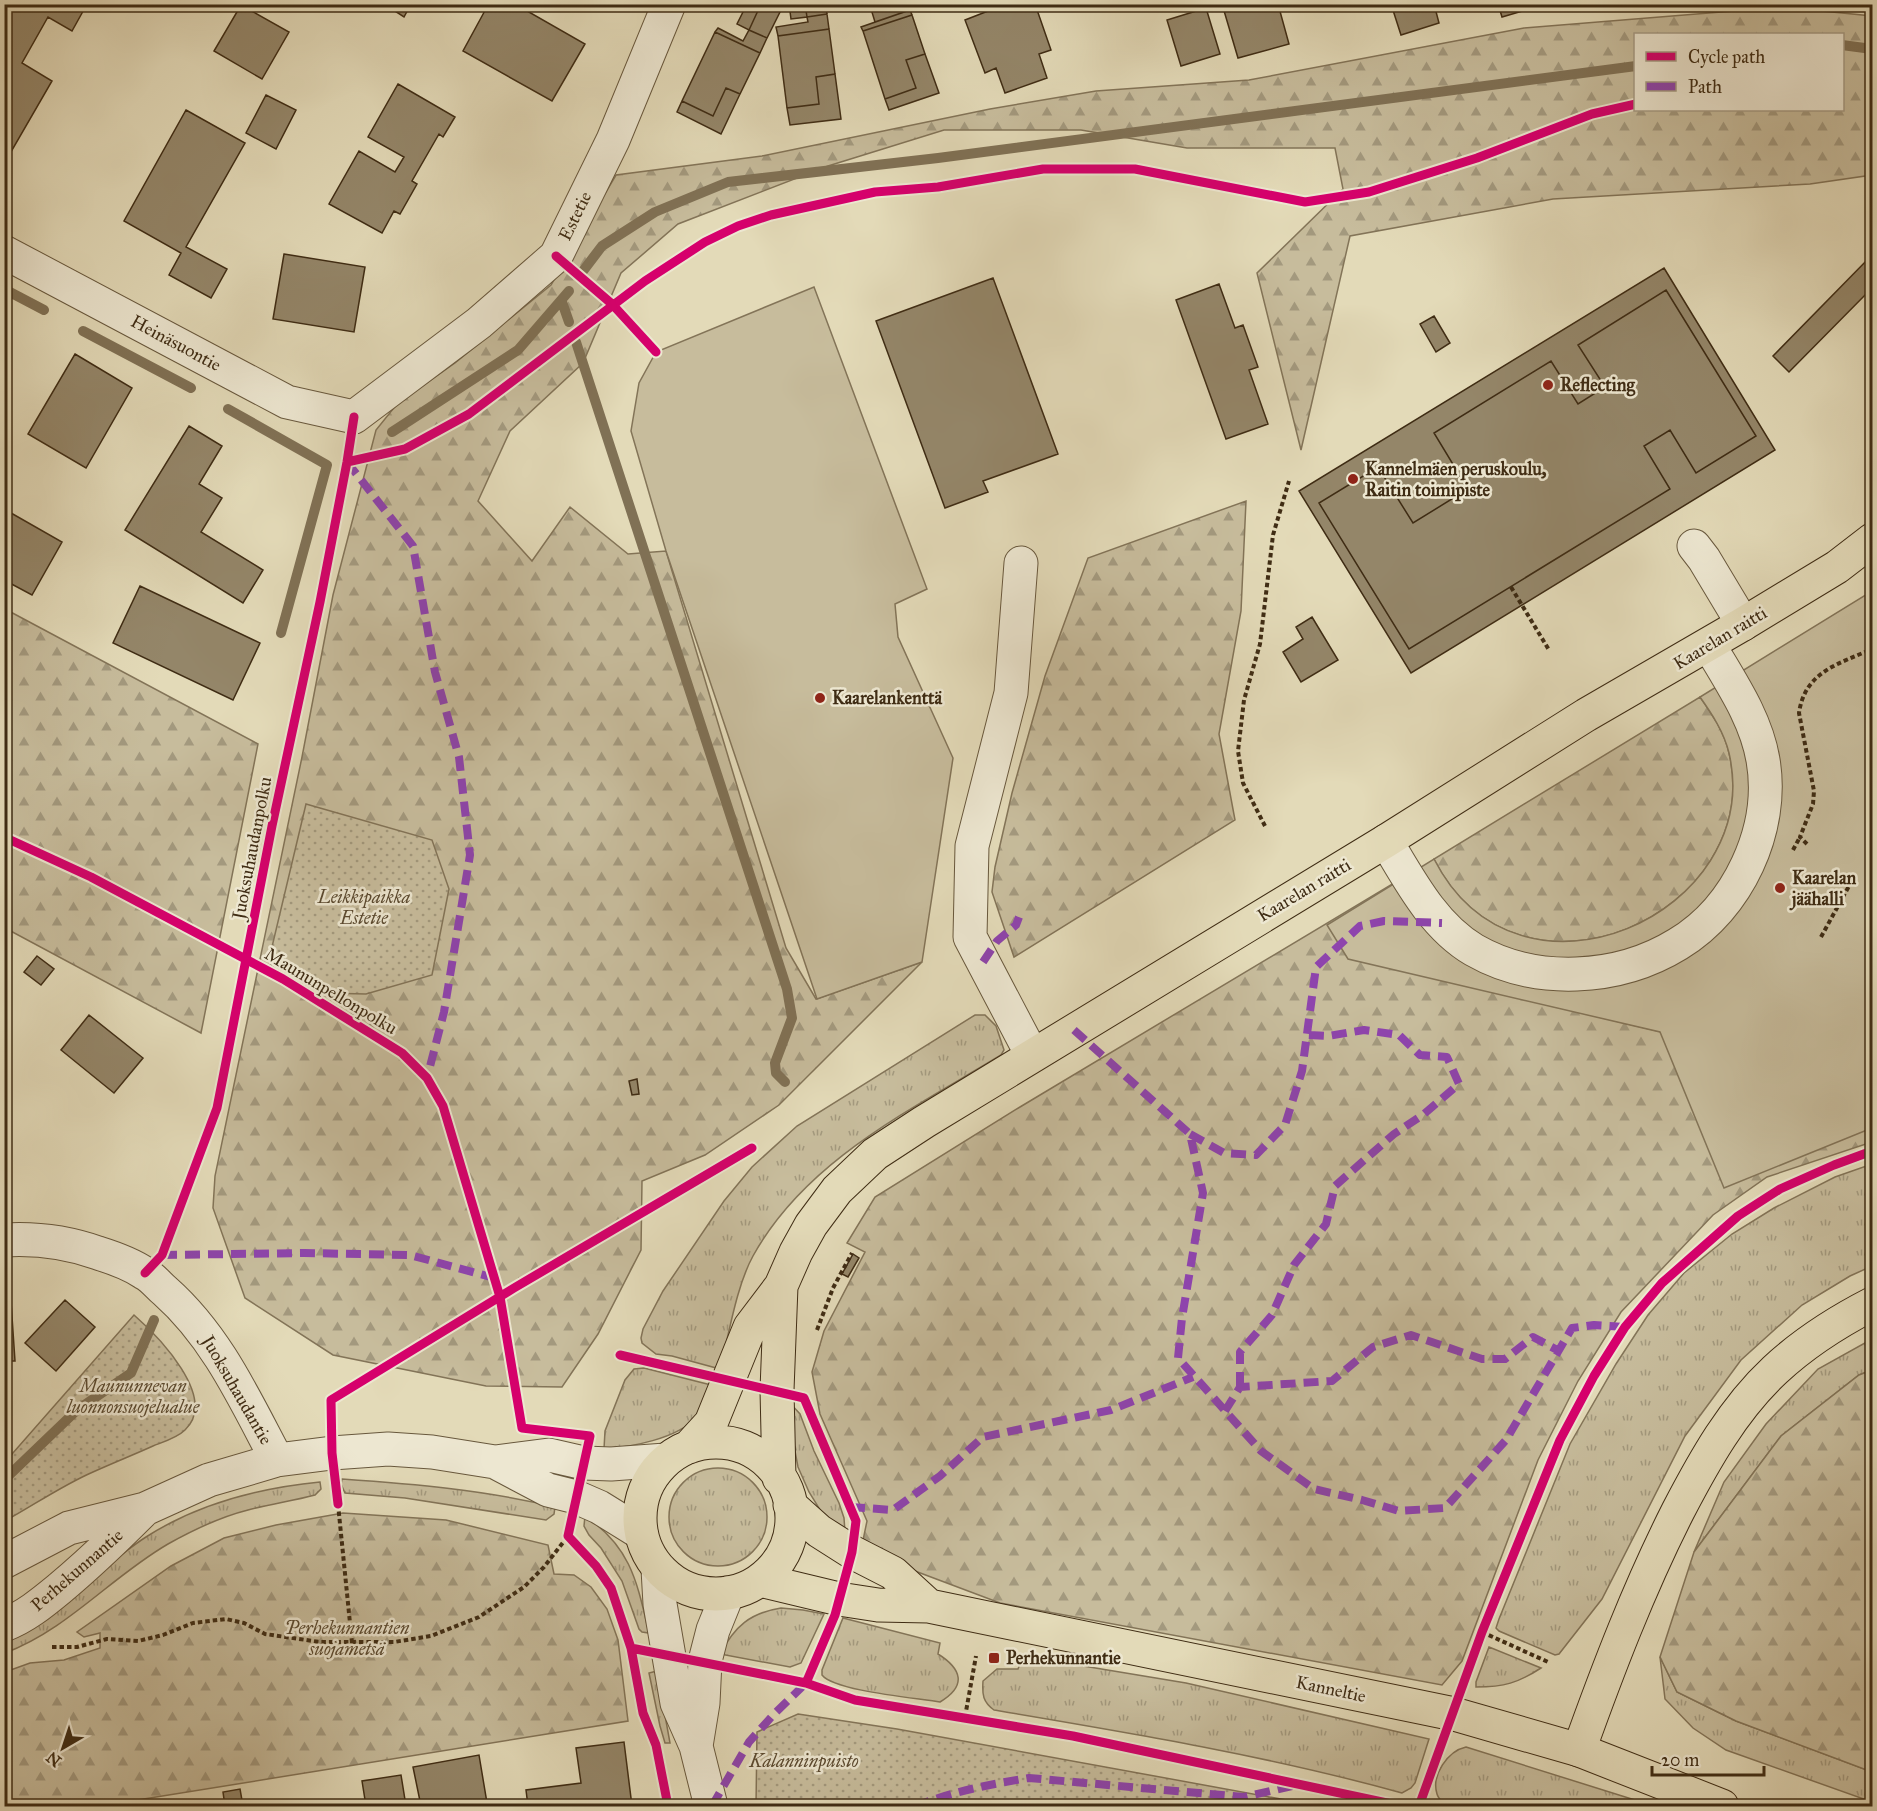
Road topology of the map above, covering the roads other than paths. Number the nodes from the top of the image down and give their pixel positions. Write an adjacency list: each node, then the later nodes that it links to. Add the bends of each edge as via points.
1 (669, 4): 3 (street, Estetie, via 613,140 556,256 479,323)
2 (4, 252): 3 (street, Heinäsuontie, via 287,402)
3 (354, 417)
4 (1872, 540): 7 (main road, Kaarelan raitti, via 1837,567)
5 (1694, 546): 7 (street)
6 (1022, 563): 10 (street, via 1011,693 972,846 970,937)
7 (1743, 624): 8 (main road, Kaarelan raitti)
8 (1709, 645): 9 (main road, Kaarelan raitti, via 1586,715); 9 (street, via 1742,701 1755,733 1763,760 1763,818 1752,855 1736,885 1704,925 1678,944 1647,959 1586,973 1558,975 1498,962 1472,949 1442,923 1413,886)
9 (1386, 841): 10 (main road, Kaarelan raitti)
10 (1032, 1055): 12 (main road, Kaarelan raitti, via 875,1154 837,1190 811,1225)
11 (4, 1240): 15 (street, Juoksuhaudantie, via 64,1243 120,1260 145,1273 186,1310 211,1341)
12 (781, 1286): 14 (main road, Kaarelan raitti, via 750,1326 711,1423); 17 (main road, Kaarelan raitti, via 777,1390)
13 (1872, 1304): 27 (main road, via 1810,1341 1774,1371 1715,1444 1653,1563 1608,1667)
14 (678, 1454): 16 (street, Perhekunnantie, via 584,1463 549,1455); 17 (main road, via 706,1443 739,1446 768,1464); 19 (main road, via 653,1475 644,1493)
15 (277, 1460): 16 (street, Perhekunnantie, via 388,1449); 18 (street, Perhekunnantie, via 209,1480)
16 (495, 1462): 19 (street, Perhekunnantie, via 548,1490 599,1507)
17 (784, 1491): 22 (main road, via 792,1521 789,1539); 24 (main road, via 819,1531 893,1573)
18 (145, 1509): 20 (street, Perhekunnantie, via 69,1528); 25 (street, Perhekunnantie, via 92,1562 37,1608)
19 (641, 1533): 21 (main road)
20 (4, 1562)
21 (658, 1569): 23 (main road, via 683,1587); 26 (street, via 677,1703)
22 (760, 1580): 23 (main road); 24 (main road, Kanneltie, via 878,1605)
23 (728, 1593): 26 (street, via 705,1661)
24 (929, 1606): 27 (main road, Kanneltie, via 1454,1714)
25 (4, 1625)
26 (696, 1746): 28 (street)
27 (1579, 1750): 29 (main road, Kanneltie)
28 (711, 1806)
29 (1722, 1806)

